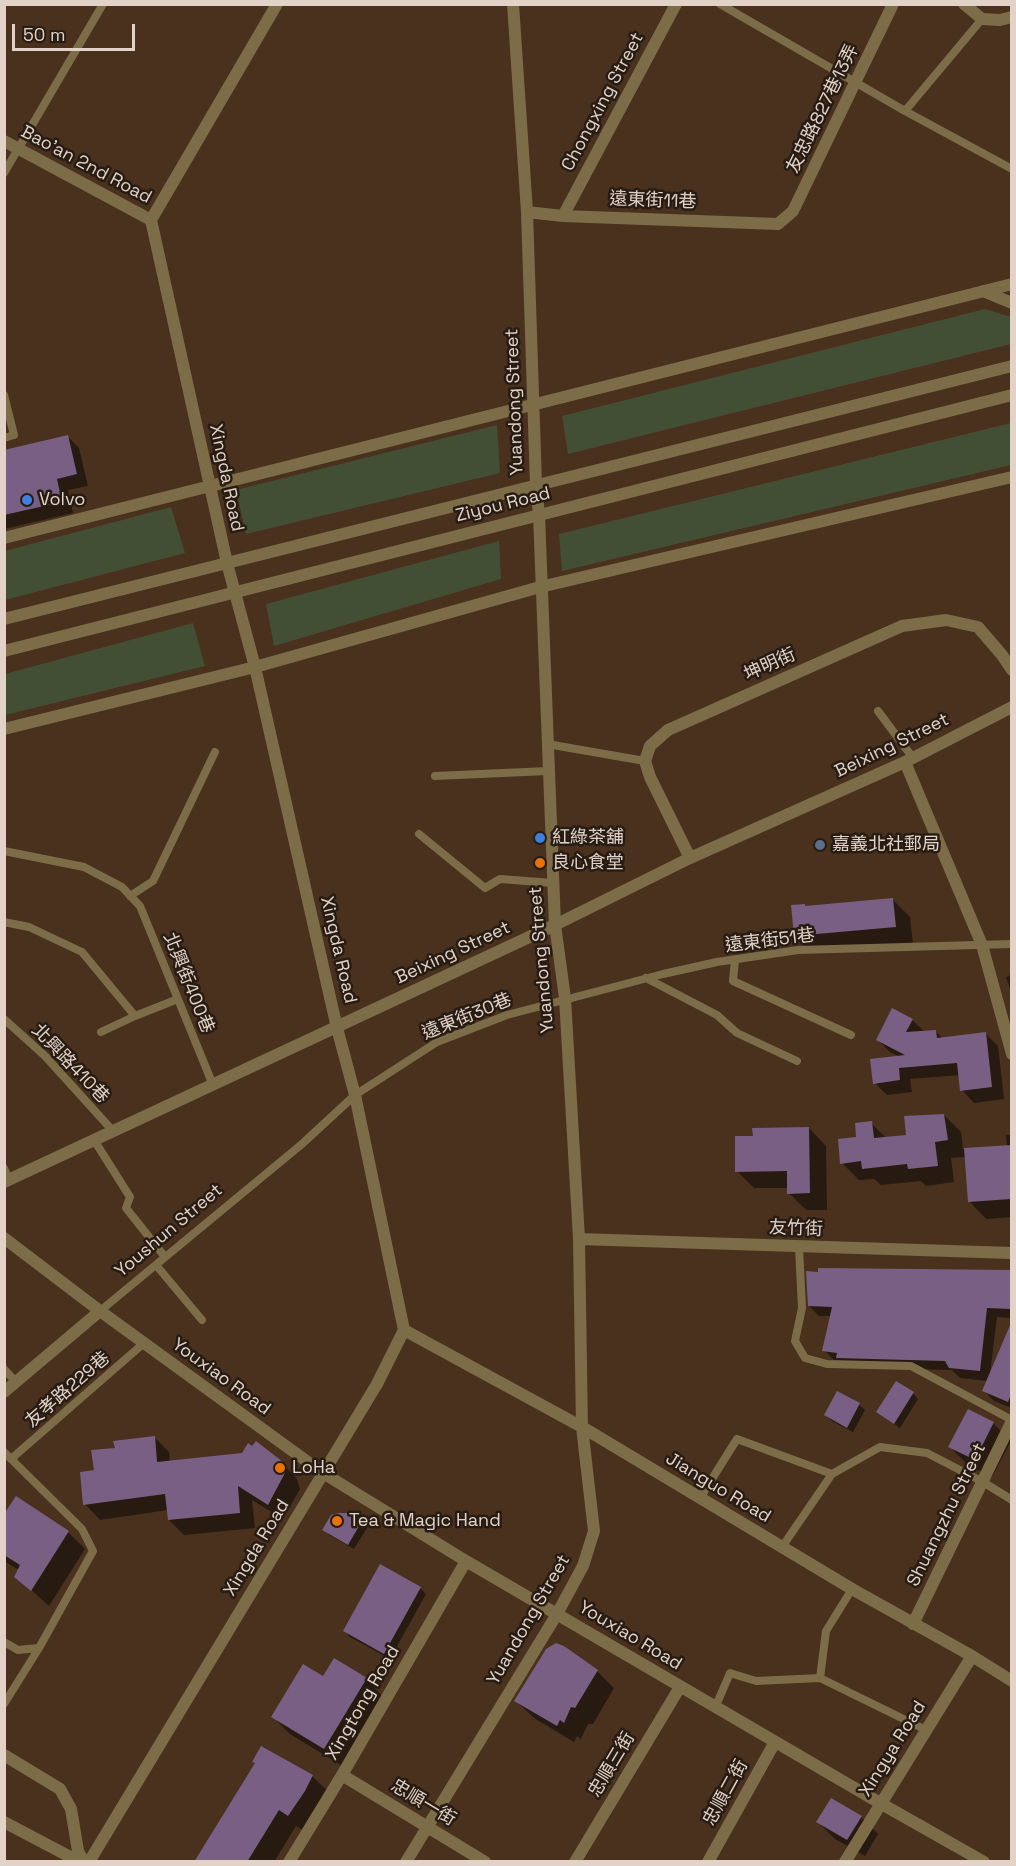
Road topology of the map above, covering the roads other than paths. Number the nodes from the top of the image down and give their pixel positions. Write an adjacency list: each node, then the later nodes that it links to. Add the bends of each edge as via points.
1 (103, 4): 13 (lane)
2 (277, 4): 18 (street)
3 (513, 4): 16 (street, Yuandong Street)
4 (676, 4): 17 (street, Chongxing Street)
5 (720, 4): 10 (lane)
6 (893, 4): 10 (street, 友忠路827巷13弄)
7 (964, 4): 9 (street)
8 (1011, 17): 9 (street)
9 (982, 19): 11 (lane)
10 (856, 83): 11 (lane); 19 (street, 友忠路827巷13弄, via 793,211)
11 (905, 111): 14 (lane)
12 (4, 141): 13 (street, Bao'an 2nd Road)
13 (19, 149): 15 (lane); 18 (street, Bao'an 2nd Road)
14 (1011, 169)
15 (4, 173)
16 (527, 212): 17 (street, 遠東街11巷); 26 (street, Yuandong Street)
17 (563, 216): 19 (street, 遠東街11巷)
18 (151, 220): 30 (street, Xingda Road)
19 (778, 224)
20 (1011, 284): 21 (street)
21 (983, 291): 22 (street); 26 (street)
22 (1011, 303)
23 (1011, 366): 29 (street, Ziyou Road)
24 (4, 395): 27 (lane, via 14,435)
25 (1011, 395): 31 (street, Ziyou Road)
26 (533, 405): 29 (street, Yuandong Street); 30 (street)
27 (4, 438)
28 (1011, 477): 34 (street)
29 (536, 485): 31 (street, Yuandong Street); 33 (street, Ziyou Road)
30 (209, 486): 32 (street); 33 (street, Xingda Road)
31 (539, 515): 34 (street, Yuandong Street); 35 (street, Ziyou Road)
32 (4, 538)
33 (227, 563): 35 (street, Xingda Road); 36 (street, Ziyou Road)
34 (540, 587): 38 (street); 43 (street, Yuandong Street)
35 (235, 592): 37 (street, Ziyou Road); 38 (street, Xingda Road)
36 (4, 619)
37 (4, 651)
38 (255, 667): 42 (street); 64 (street, Xingda Road)
39 (1011, 670): 46 (street, 坤明街, via 978,627 946,620 902,626 668,730 650,746)
40 (1011, 707): 45 (street, Beixing Street)
41 (878, 711): 45 (lane)
42 (4, 729)
43 (547, 744): 46 (lane); 47 (street, Yuandong Street)
44 (215, 752): 53 (lane, via 153,881)
45 (909, 760): 51 (street, Beixing Street); 57 (street)
46 (645, 761): 51 (street)
47 (548, 771): 48 (lane); 52 (street, Yuandong Street)
48 (435, 776)
49 (419, 834): 52 (lane, via 485,888 500,879)
50 (4, 852): 53 (lane, 北興街400巷, via 84,867 122,887)
51 (690, 858): 55 (street, Beixing Street)
52 (553, 883): 55 (street, Yuandong Street)
53 (130, 896): 61 (lane, 北興街400巷, via 140,906)
54 (4, 922): 62 (lane, via 29,927 82,952)
55 (555, 925): 60 (street, Yuandong Street); 64 (street, Beixing Street)
56 (1011, 944): 57 (lane, 遠東街51巷)
57 (982, 945): 58 (lane, 遠東街51巷, via 798,950); 67 (street)
58 (735, 960): 59 (lane, 遠東街51巷); 66 (lane, via 733,981)
59 (646, 978): 60 (lane, 遠東街51巷); 68 (lane, via 717,1015 737,1033)
60 (565, 998): 70 (lane, 遠東街30巷, via 437,1042); 76 (street, Yuandong Street)
61 (178, 999): 62 (lane); 69 (lane, 北興街400巷)
62 (135, 1016): 65 (lane)
63 (4, 1019): 71 (lane, 北興路410巷, via 45,1056)
64 (337, 1028): 69 (street, Beixing Street); 70 (street, Xingda Road)
65 (101, 1032)
66 (851, 1035)
67 (1011, 1054)
68 (797, 1061)
69 (213, 1085): 71 (street, Beixing Street)
70 (355, 1095): 79 (lane, Youshun Street); 83 (street, Xingda Road)
71 (113, 1131): 72 (street, Beixing Street)
72 (94, 1140): 74 (street, Beixing Street); 79 (lane, via 130,1197 126,1208)
73 (4, 1168): 74 (lane)
74 (7, 1181)
75 (4, 1238): 81 (street, Youxiao Road)
76 (579, 1239): 77 (street, 友竹街); 89 (street, Yuandong Street)
77 (799, 1247): 78 (street, 友竹街); 88 (lane, via 802,1308 795,1341 805,1358 827,1364 911,1366)
78 (1011, 1253)
79 (165, 1257): 80 (lane, Youshun Street)
80 (156, 1265): 81 (lane, Youshun Street); 82 (lane)
81 (100, 1311): 84 (street, Youxiao Road); 86 (street, Youshun Street)
82 (202, 1320)
83 (404, 1330): 89 (street, Jianguo Road); 92 (street, Xingda Road, via 377,1384)
84 (144, 1343): 91 (lane, 友孝路229巷); 92 (street, Youxiao Road)
85 (4, 1369): 86 (lane)
86 (16, 1382): 87 (street, Youshun Street)
87 (4, 1392)
88 (1011, 1420): 94 (street, Shuangzhu Street)
89 (582, 1427): 95 (street, Jianguo Road); 100 (street, Yuandong Street, via 594,1531 583,1566)
90 (4, 1452): 91 (lane)
91 (11, 1459): 103 (lane, via 82,1529 93,1551)
92 (323, 1473): 98 (street, Youxiao Road); 118 (street, Xingda Road)
93 (832, 1474): 94 (lane, via 880,1447 927,1453); 95 (lane, via 737,1439); 97 (lane)
94 (983, 1482): 96 (lane); 101 (street, Shuangzhu Street)
95 (700, 1498): 97 (street, Jianguo Road)
96 (1011, 1500)
97 (782, 1547): 99 (street, Jianguo Road)
98 (466, 1561): 100 (street, Youxiao Road); 113 (street, Xingtong Road)
99 (852, 1588): 101 (street, Jianguo Road); 105 (lane, via 826,1631)
100 (557, 1614): 107 (street, Youxiao Road); 116 (street, Yuandong Street)
101 (914, 1624): 104 (street, Jianguo Road)
102 (4, 1642): 103 (lane, via 18,1650)
103 (39, 1648): 108 (lane)
104 (972, 1656): 106 (street, Jianguo Road); 110 (street, Xingya Road)
105 (820, 1678): 109 (lane, via 756,1681 730,1673); 110 (lane)
106 (1011, 1681)
107 (680, 1687): 109 (street, Youxiao Road); 122 (street, 忠順三街)
108 (4, 1704)
109 (715, 1708): 111 (street, Youxiao Road)
110 (926, 1730): 114 (street, Xingya Road)
111 (775, 1742): 114 (street, Youxiao Road); 123 (street, 忠順二街)
112 (4, 1755): 118 (street, via 60,1789 71,1809 78,1851)
113 (342, 1775): 116 (street, 忠順一街); 119 (street, Xingtong Road)
114 (880, 1803): 124 (street, Xingya Road); 125 (street, Youxiao Road)
115 (4, 1822): 117 (street)
116 (426, 1825): 120 (street, Yuandong Street); 121 (street, 忠順一街)
117 (80, 1862)
118 (86, 1862)
119 (289, 1862)
120 (406, 1862)
121 (485, 1862)
122 (575, 1862)
123 (708, 1862)
124 (845, 1862)
125 (984, 1862)

